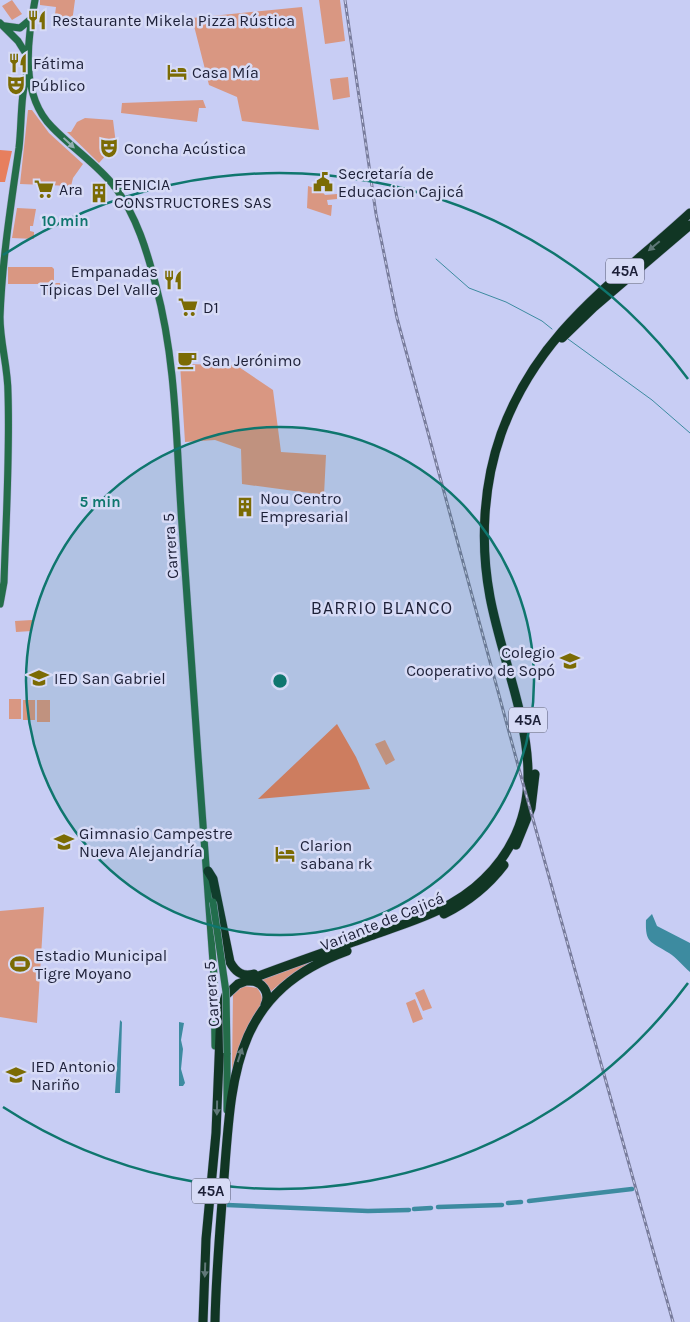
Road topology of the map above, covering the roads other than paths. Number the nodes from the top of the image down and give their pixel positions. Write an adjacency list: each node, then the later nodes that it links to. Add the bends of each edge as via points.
1 (35, 0): 2 (main road, 45A)
2 (31, 19): 3 (main road, via 20,28 12,29); 4 (main road, 45A)
3 (2, 24): 4 (main road)
4 (29, 61): 5 (main road, 45A); 6 (main road)
5 (36, 103): 6 (main road, via 28,99); 8 (main road, 45A, one-way to 8, via 51,126)
6 (23, 105): 13 (main road, via 0,314 8,387 9,438 4,582)
7 (128, 185): 8 (main road)
8 (114, 186): 14 (main road, Carrera 5 / 45A, via 139,228 164,320 176,416)
9 (690, 213): 11 (highway, Variante de Cajicá / 45A, one-way to 11, via 590,301)
10 (690, 225): 11 (highway, Variante de Cajicá / 45A)
11 (564, 332): 12 (highway, Variante de Cajicá / 45A)
12 (552, 346): 15 (highway, Variante de Cajicá / 45A, via 524,384 501,434 489,481 485,519 490,598 528,746 528,796 520,823 497,865 463,896 412,922); 17 (highway, Variante de Cajicá / 45A, via 506,436 491,518 490,548 496,597 527,716 534,757 533,798 522,834 496,875 470,899 431,920 314,965 286,983)
13 (0, 604)
14 (207, 869): 15 (highway, via 213,878 234,969 249,975); 18 (main road, Carrera 5 / 45A); 19 (main road, Carrera 5 / 45A, bridge, via 226,985)
15 (286, 966): 16 (highway, Variante de Cajicá / 45A)
16 (246, 981): 17 (highway, via 253,980 264,988 267,1002); 18 (highway, Variante de Cajicá / 45A, via 232,988 223,1002)
17 (264, 1008): 19 (highway, Variante de Cajicá / 45A, one-way to 17, via 240,1054 250,1029)
18 (218, 1059): 20 (highway, 45A, one-way to 20)
19 (229, 1120): 21 (highway, 45A)
20 (203, 1322)
21 (215, 1322)

